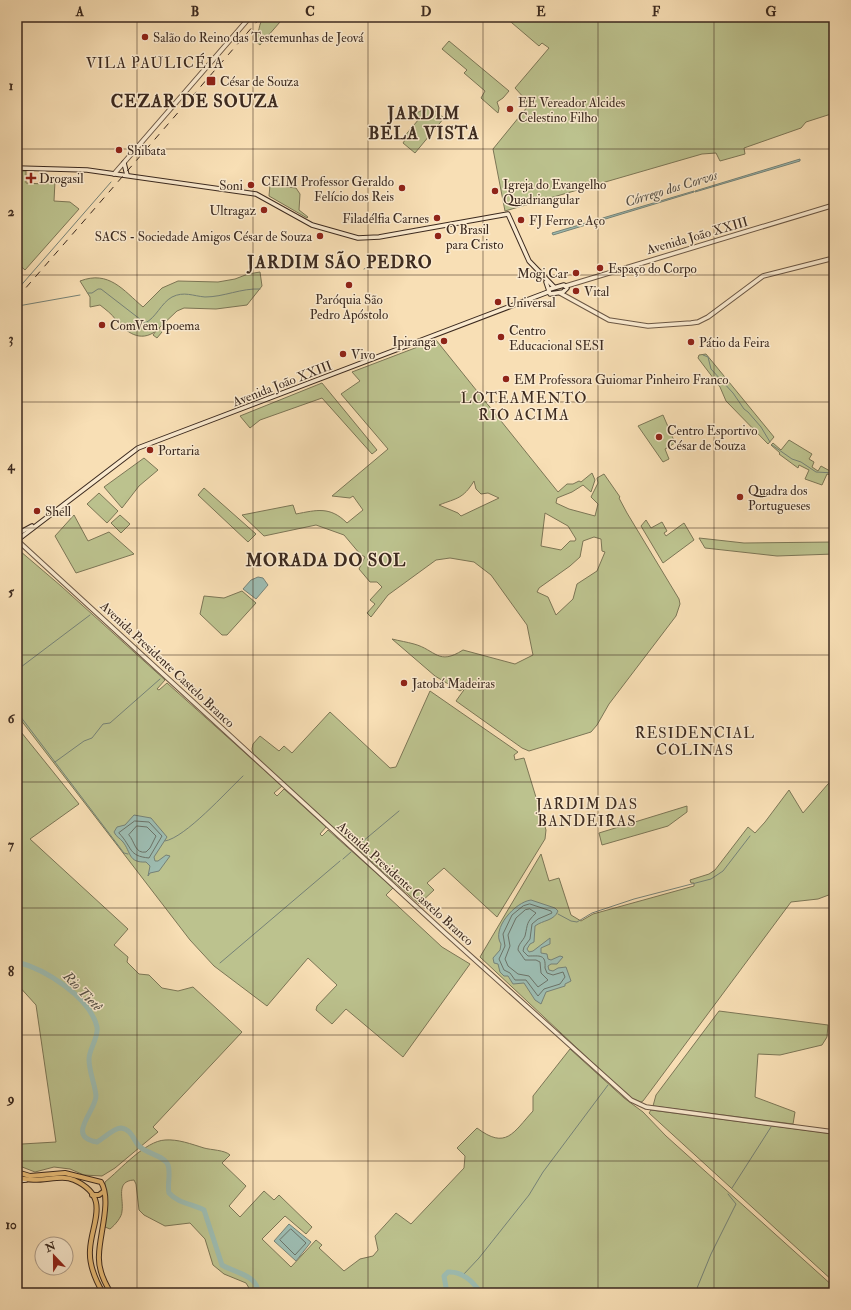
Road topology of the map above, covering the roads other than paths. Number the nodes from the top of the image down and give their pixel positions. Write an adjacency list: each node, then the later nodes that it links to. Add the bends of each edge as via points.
1 (250, 17): 2 (street)
2 (124, 163): 4 (street); 5 (street)
3 (17, 168): 4 (street, via 55,168)
4 (114, 174): 5 (street)
5 (129, 176): 9 (street, via 256,194 309,223 361,238 508,214 529,261)
6 (834, 205): 8 (street, Avenida João XXIII)
7 (834, 258): 12 (street, via 763,276 698,322 648,326 627,323 604,318)
8 (566, 288): 9 (street, Avenida João XXIII, via 563,285); 10 (street, Avenida João XXIII); 12 (street)
9 (550, 290): 10 (street, Avenida João XXIII); 11 (street); 13 (street, Avenida João XXIII, via 138,448)
10 (560, 293): 12 (street)
11 (548, 299)
12 (571, 299)
13 (38, 523): 14 (street, Avenida João XXIII); 15 (street, Avenida João XXIII)
14 (18, 532): 15 (street)
15 (18, 539): 16 (street, Avenida Presidente Castelo Branco, via 444,932 631,1100 646,1108)
16 (834, 1132)
17 (17, 1172): 20 (main road, via 30,1176 65,1173)
18 (17, 1177): 19 (main road)
19 (26, 1180): 21 (street); 22 (main road, via 72,1179)
20 (95, 1180): 22 (main road, via 88,1183); 23 (main road, via 101,1182)
21 (17, 1181)
22 (88, 1189): 24 (main road)
23 (103, 1192): 24 (main road); 26 (main road, via 105,1216 98,1257)
24 (92, 1195): 25 (main road, via 98,1214 90,1254 95,1276)
25 (104, 1293)
26 (111, 1293)

